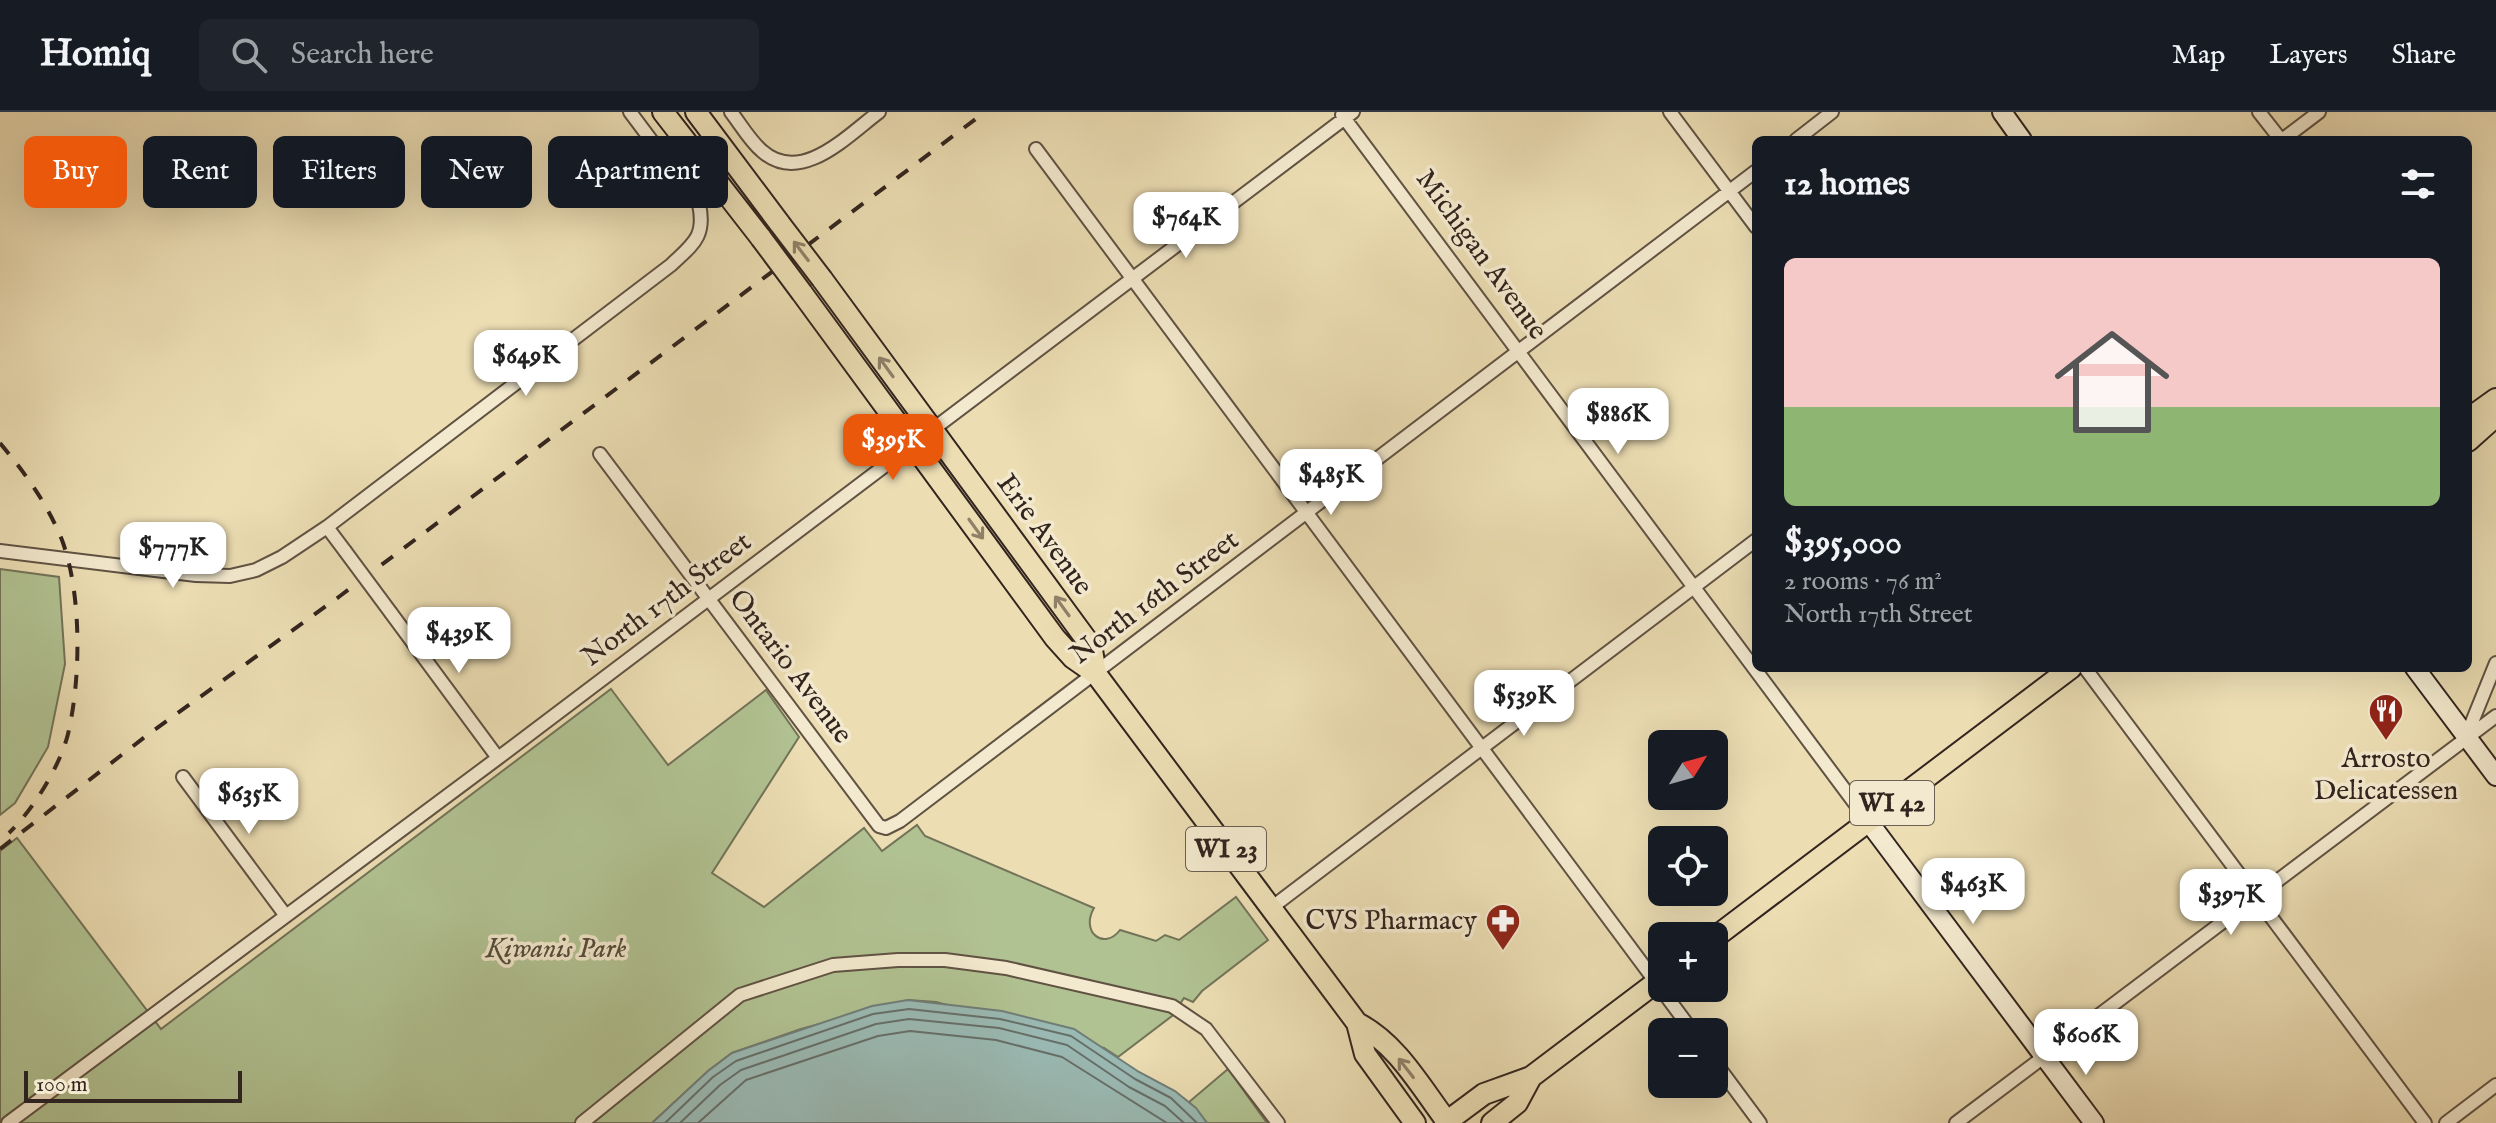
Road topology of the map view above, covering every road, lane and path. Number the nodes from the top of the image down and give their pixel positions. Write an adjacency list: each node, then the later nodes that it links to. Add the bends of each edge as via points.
1 (630, 112): 30 (street, via 699,204 698,238 671,265)
2 (663, 112): 27 (main road, Erie Avenue / WI 23, bridge)
3 (696, 112): 25 (main road, Erie Avenue / WI 23, one-way to 3, bridge)
4 (731, 112): 5 (street, via 759,149 787,164 821,155)
5 (879, 112)
6 (1670, 112): 18 (street)
7 (1832, 112): 12 (street)
8 (2002, 112): 13 (street)
9 (2259, 112): 14 (street)
10 (2319, 112): 15 (street)
11 (1346, 114): 20 (street, North 17th Street); 21 (street, Michigan Avenue)
12 (1801, 136)
13 (2019, 136)
14 (2278, 136)
15 (2286, 136)
16 (1036, 149): 20 (street)
17 (1752, 174): 18 (street, North 16th Street)
18 (1729, 192): 19 (street); 21 (street, North 16th Street)
19 (1752, 222)
20 (1132, 278): 25 (street, North 17th Street); 29 (street)
21 (1518, 352): 29 (street, North 16th Street); 33 (street, Michigan Avenue)
22 (2496, 399): 23 (main road)
23 (2472, 416)
24 (2496, 416): 26 (main road)
25 (932, 430): 27 (street, North 17th Street); 41 (main road, Erie Avenue / WI 23, one-way to 25, via 1086,639)
26 (2472, 437)
27 (914, 444): 34 (street, North 17th Street); 41 (main road, Erie Avenue / WI 23, one-way to 41, via 1063,648)
28 (600, 454): 34 (street, Ontario Avenue)
29 (1306, 513): 41 (street, North 16th Street); 44 (street)
30 (327, 527): 32 (street, via 282,557 230,576); 45 (street, bridge)
31 (1752, 543): 33 (street)
32 (0, 551)
33 (1693, 587): 36 (street, Michigan Avenue); 44 (street)
34 (710, 599): 45 (street, North 17th Street); 49 (street, Ontario Avenue, via 879,826)
35 (2496, 663): 43 (street)
36 (1752, 666)
37 (1757, 672): 48 (street, Michigan Avenue)
38 (2066, 672): 48 (main road, WI 42)
39 (2088, 672): 50 (street)
40 (2418, 672): 43 (street)
41 (1096, 674): 49 (street, North 16th Street); 51 (main road, Erie Avenue / WI 23)
42 (2496, 716): 43 (street)
43 (2466, 737): 46 (street); 50 (street)
44 (1482, 748): 51 (street); 54 (street)
45 (498, 758): 52 (street, North 17th Street)
46 (2496, 776)
47 (183, 777): 52 (street)
48 (1868, 821): 53 (main road, WI 42); 57 (street, Michigan Avenue)
49 (886, 828)
50 (2255, 895): 57 (street); 70 (street)
51 (1271, 908): 56 (main road, Erie Avenue / WI 23)
52 (286, 916): 62 (street, North 17th Street)
53 (1728, 927)
54 (1648, 966)
55 (1648, 988): 58 (main road)
56 (1357, 1023): 61 (main road, Erie Avenue / WI 23, one-way to 56, via 1383,1040); 65 (main road, Erie Avenue / WI 23, via 1367,1058)
57 (2044, 1056): 68 (street); 69 (street, Michigan Avenue)
58 (1531, 1077): 61 (main road, via 1484,1094); 66 (main road, via 1520,1100)
59 (1728, 1080): 67 (street)
60 (2496, 1085): 71 (street)
61 (1447, 1122)
62 (8, 1123)
63 (582, 1123): 64 (street, via 740,995 833,965 872,960 945,960 1006,968 1172,1006 1206,1029)
64 (1278, 1123)
65 (1415, 1123)
66 (1492, 1123)
67 (1760, 1123)
68 (1956, 1123)
69 (2094, 1123)
70 (2425, 1123)
71 (2446, 1123)

